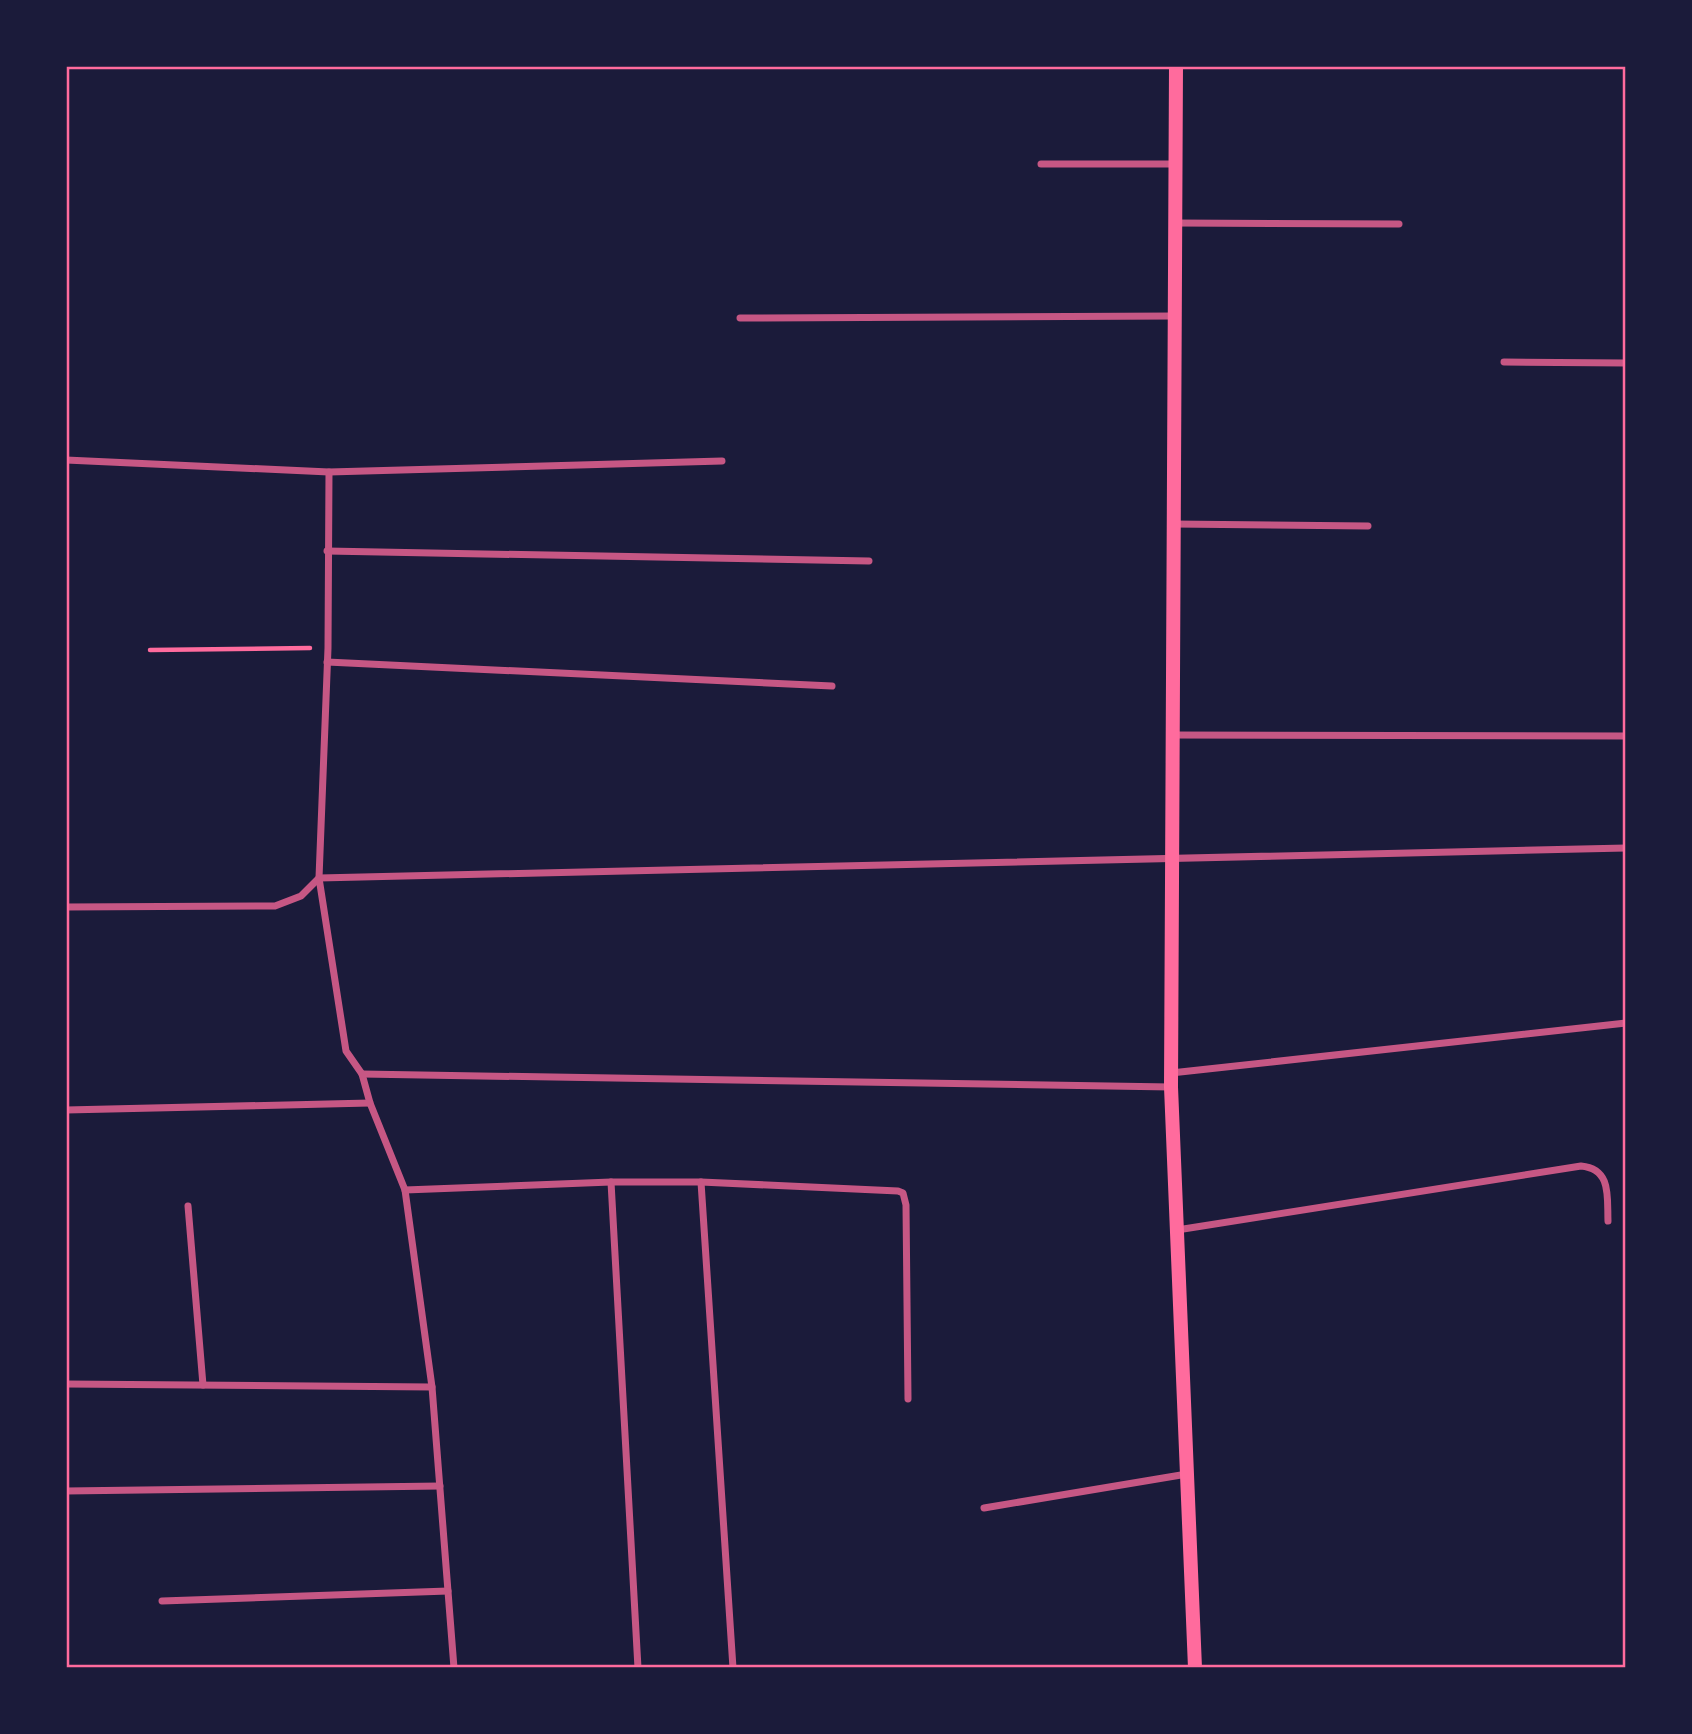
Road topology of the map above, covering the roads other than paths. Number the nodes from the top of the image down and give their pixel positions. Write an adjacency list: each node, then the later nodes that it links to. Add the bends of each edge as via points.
1 (1176, 66): 3 (main road)
2 (1041, 164): 3 (street)
3 (1175, 164): 4 (main road)
4 (1174, 223): 5 (street); 6 (main road)
5 (1399, 224)
6 (1174, 316): 7 (street); 13 (main road)
7 (740, 318)
8 (1504, 362): 9 (street)
9 (1626, 363)
10 (66, 460): 12 (street)
11 (722, 461): 12 (street)
12 (329, 472): 15 (street)
13 (1173, 524): 14 (street); 19 (main road)
14 (1368, 526)
15 (327, 551): 16 (street); 17 (street)
16 (869, 561)
17 (327, 662): 18 (street); 23 (street)
18 (832, 686)
19 (1171, 735): 20 (street); 22 (main road)
20 (1626, 736)
21 (1626, 848): 22 (street)
22 (1171, 860): 23 (street); 27 (main road)
23 (319, 878): 24 (street, via 301,896 275,906); 26 (street, via 346,1051)
24 (66, 906)
25 (1626, 1023): 27 (street)
26 (362, 1074): 27 (street); 28 (street)
27 (1171, 1080): 35 (main road)
28 (370, 1103): 29 (street); 32 (street)
29 (66, 1110)
30 (611, 1182): 31 (street); 32 (street); 47 (street)
31 (701, 1182): 39 (street, via 903,1193); 48 (street)
32 (405, 1190): 38 (street)
33 (188, 1206): 37 (street)
34 (1608, 1222): 35 (street, via 1602,1175 1581,1166)
35 (1177, 1230): 40 (main road)
36 (66, 1384): 37 (street)
37 (203, 1385): 38 (street)
38 (432, 1387): 41 (street)
39 (908, 1399)
40 (1187, 1474): 43 (street); 49 (main road)
41 (440, 1486): 42 (street); 44 (street)
42 (66, 1491)
43 (984, 1508)
44 (448, 1591): 45 (street); 46 (street)
45 (162, 1601)
46 (454, 1668)
47 (638, 1668)
48 (733, 1668)
49 (1195, 1668)

